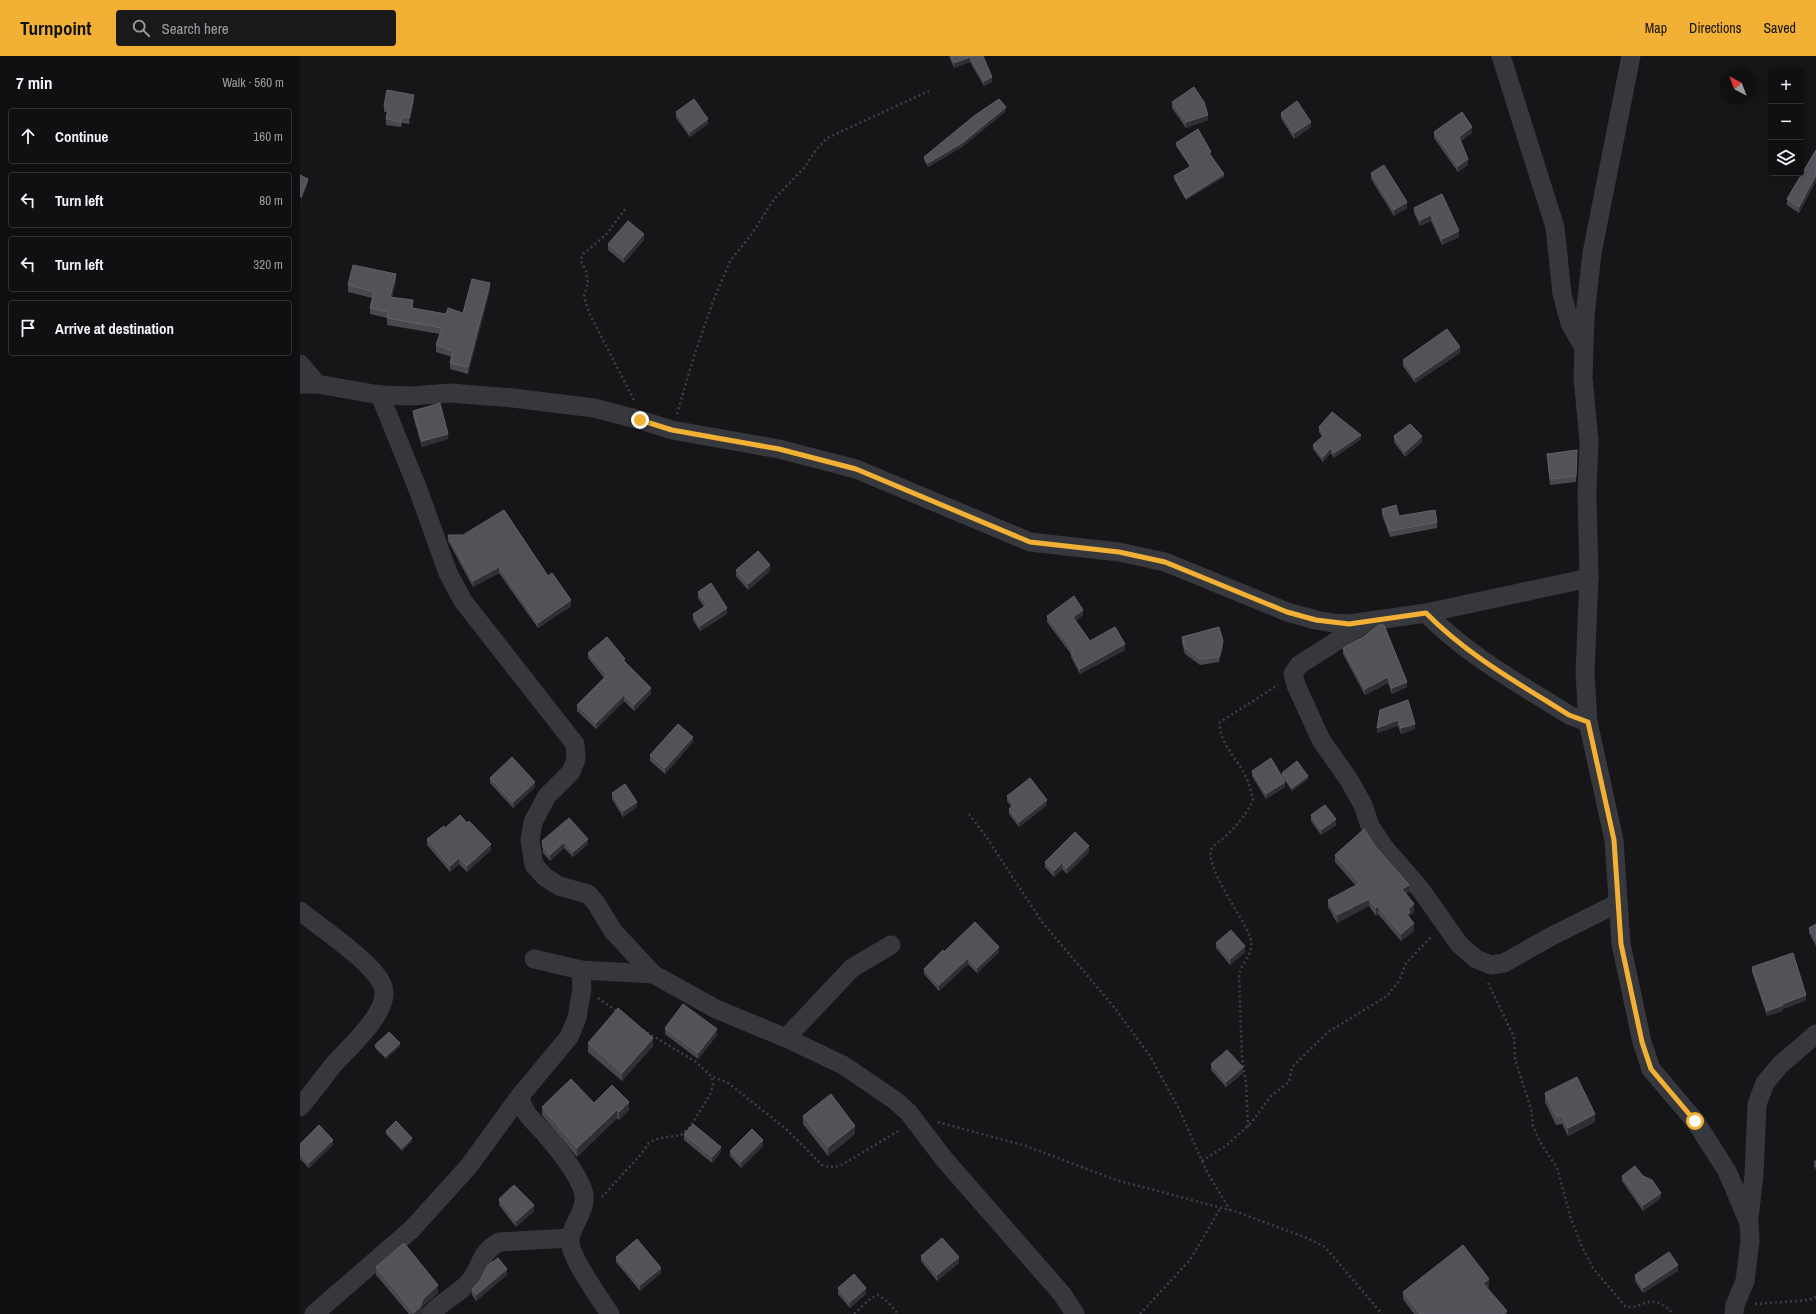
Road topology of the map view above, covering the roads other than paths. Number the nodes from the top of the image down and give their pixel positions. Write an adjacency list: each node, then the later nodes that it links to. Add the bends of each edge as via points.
1 (1501, 56): 3 (street, via 1555,227 1562,294 1570,323)
2 (1631, 56): 3 (street, via 1592,253)
3 (1583, 346): 7 (street, via 1583,378 1589,441)
4 (300, 364): 5 (street)
5 (308, 384): 6 (street)
6 (380, 395): 9 (street, via 450,393 594,408 672,430 779,449 856,469 1030,542 1119,552 1165,562 1287,612 1316,620 1349,624); 15 (street, via 448,573 463,601 575,744 576,759 572,772 547,796 533,822 530,840 534,865 545,878 559,886 588,894 613,931)
7 (1589, 578): 8 (street); 10 (street, via 1585,673)
8 (1426, 613): 9 (street); 10 (street, via 1468,651 1569,715)
9 (1368, 621): 11 (street, via 1299,665 1293,674 1296,685 1321,740 1363,805 1370,826 1383,846 1421,890 1459,944 1476,959 1491,965 1504,963)
10 (1588, 722): 11 (street, via 1614,840)
11 (1618, 903): 21 (street, via 1621,944 1642,1042 1651,1069 1695,1121 1727,1171)
12 (300, 911): 20 (street, via 358,956 382,984 385,994 368,1029 347,1049)
13 (890, 945): 18 (street, via 852,968)
14 (534, 959): 16 (street)
15 (653, 974): 16 (street); 18 (street, via 716,1009)
16 (582, 979): 19 (street, via 577,1018 569,1037)
17 (1816, 1034): 21 (street, via 1780,1065 1765,1083 1757,1104)
18 (786, 1038): 27 (street, via 843,1065 878,1088 912,1118 944,1159 1062,1294)
19 (520, 1096): 22 (street, via 524,1110 548,1136 584,1192 581,1210); 24 (street, via 469,1166 427,1213)
20 (300, 1107)
21 (1749, 1224): 23 (street, via 1750,1241 1745,1281)
22 (570, 1238): 25 (street, via 500,1242 492,1246 484,1253 468,1283); 26 (street, via 571,1252)
23 (1730, 1311)
24 (314, 1314)
25 (431, 1314)
26 (610, 1314)
27 (1075, 1314)

